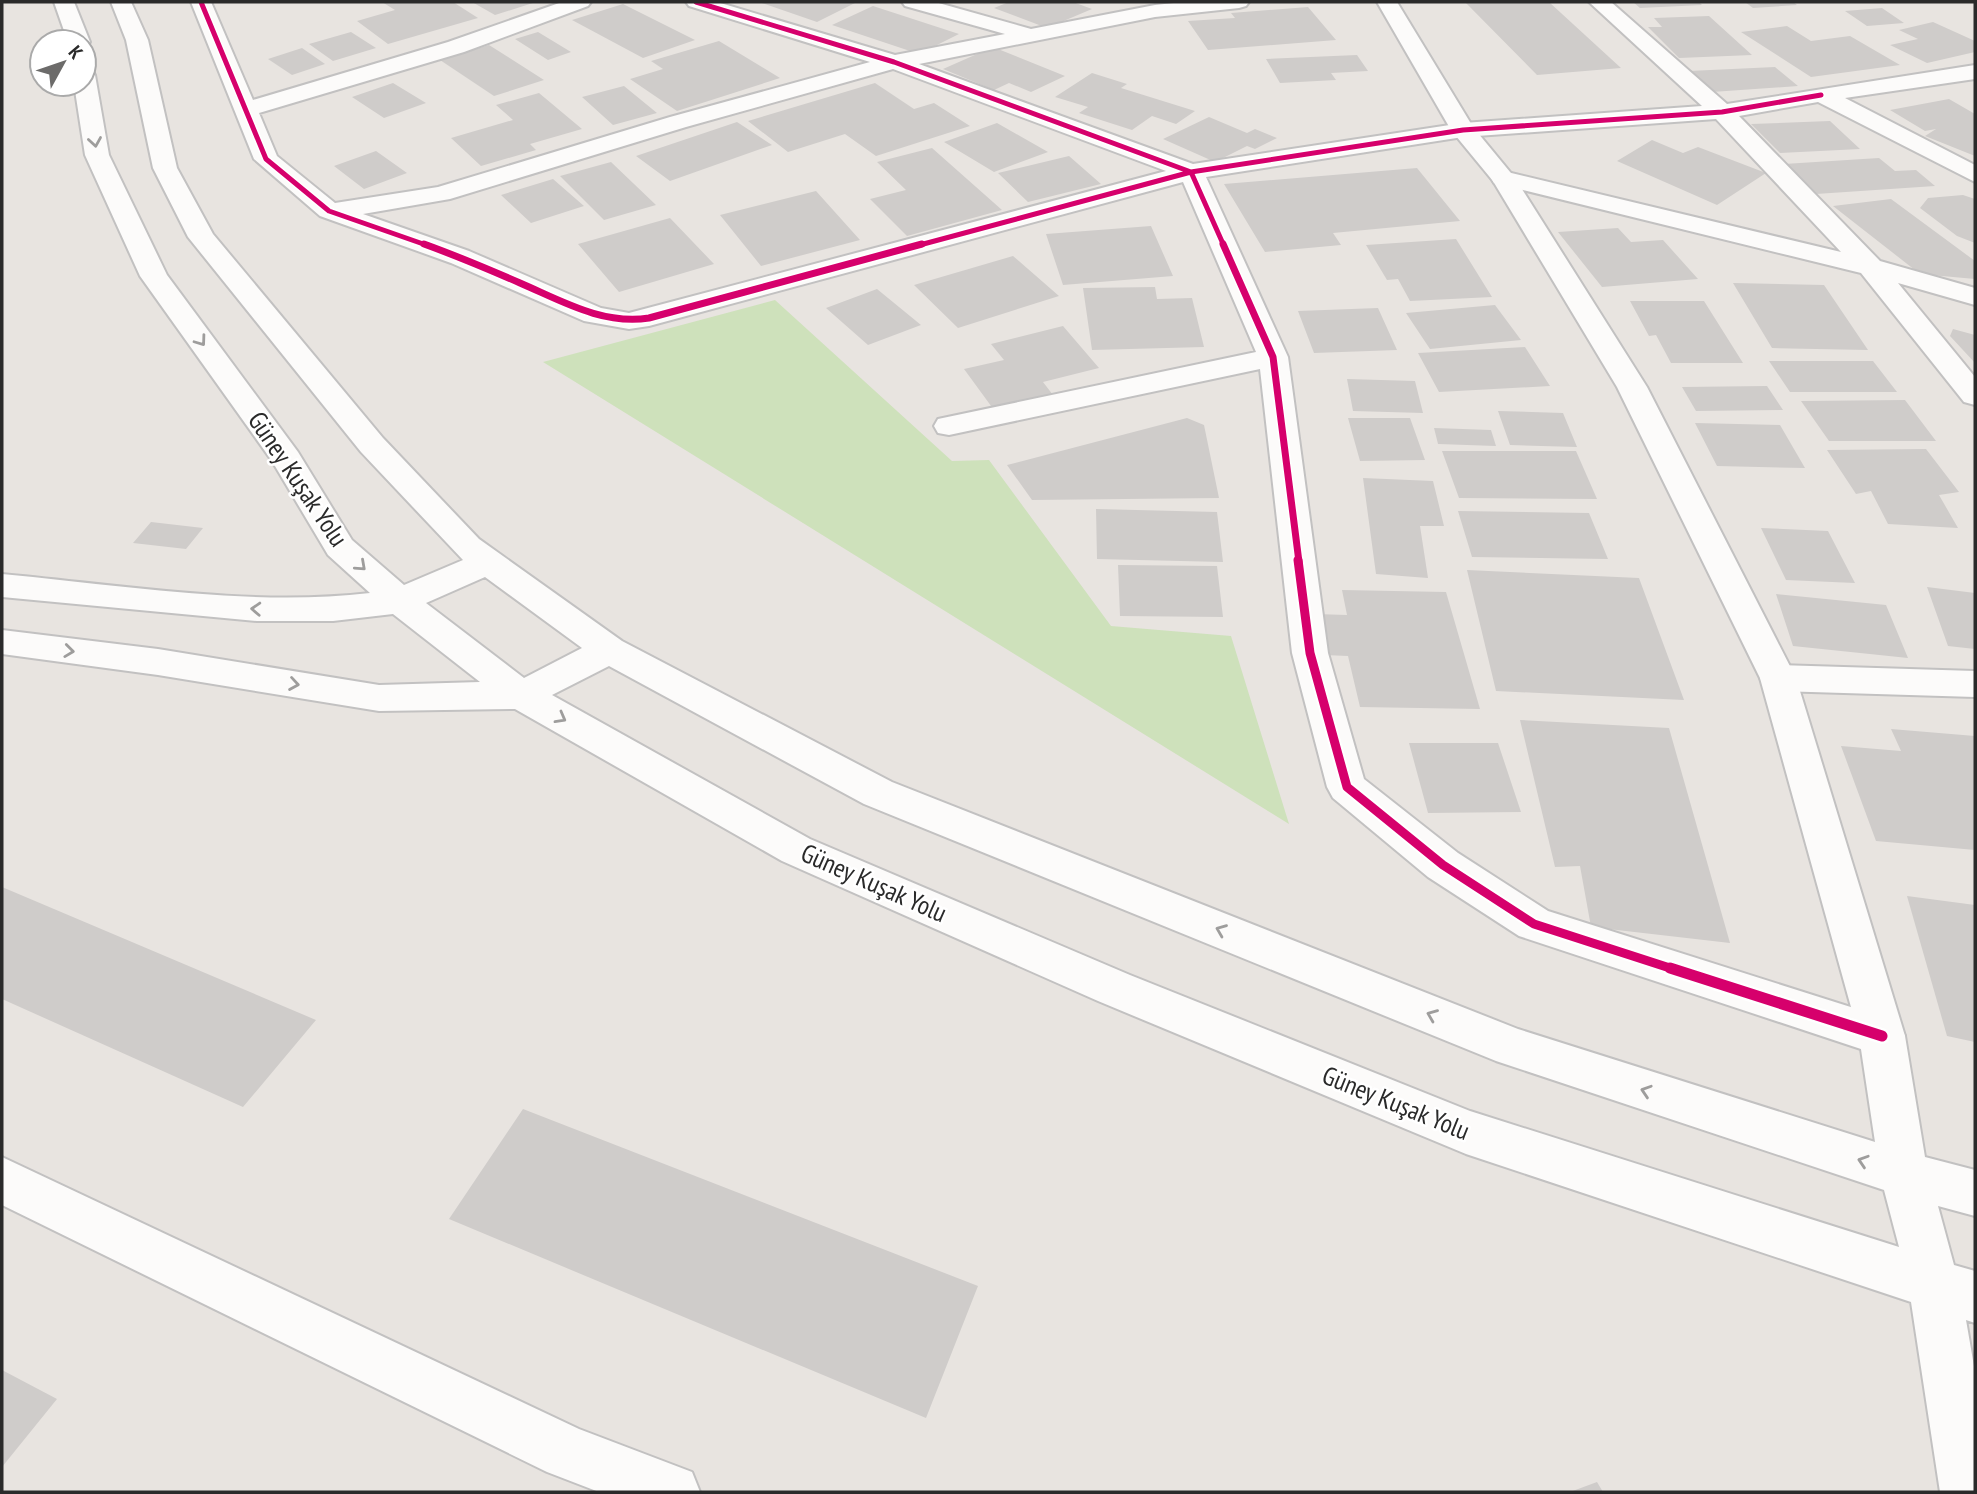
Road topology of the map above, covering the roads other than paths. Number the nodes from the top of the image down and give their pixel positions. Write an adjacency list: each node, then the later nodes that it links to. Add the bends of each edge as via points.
1 (64, 2): 12 (street)
2 (121, 2): 30 (street, via 137,40 165,168 201,237 372,445)
3 (201, 2): 18 (street)
4 (581, 2): 18 (street, via 456,47)
5 (696, 2): 14 (street)
6 (912, 2): 13 (street)
7 (1130, 2): 11 (street)
8 (1239, 2): 11 (street)
9 (1387, 2): 20 (street)
10 (1599, 2): 19 (street)
11 (1155, 11): 13 (street)
12 (76, 28)
13 (1032, 34): 14 (street)
14 (894, 62): 21 (street); 24 (street, via 441,194)
15 (1975, 72): 16 (street)
16 (1821, 95): 19 (street); 22 (street)
17 (88, 98): 32 (street, Güney Kuşak Yolu, one-way to 32, via 97,155 154,276 287,459 340,547)
18 (244, 110): 24 (street, via 266,159)
19 (1722, 112): 20 (street); 25 (street)
20 (1463, 130): 21 (street); 23 (street)
21 (1191, 172): 24 (street, via 629,321 594,315 460,257); 27 (street)
22 (1975, 175)
23 (1503, 178): 25 (street); 35 (street, via 1632,387)
24 (329, 211)
25 (1870, 267): 26 (street); 28 (street)
26 (1975, 297)
27 (1273, 358): 29 (street); 38 (street, via 1310,653 1347,787 1443,865 1534,924)
28 (1975, 396)
29 (949, 426)
30 (487, 563): 32 (street); 34 (street)
31 (2, 586): 32 (street, one-way to 31, via 333,609 257,609)
32 (400, 601): 37 (street, Güney Kuşak Yolu)
33 (2, 642): 37 (street, one-way to 37, via 379,698)
34 (609, 650): 37 (street); 39 (street, one-way to 34, via 1512,1047 878,793)
35 (1778, 678): 36 (street); 38 (street)
36 (1975, 684)
37 (521, 695): 42 (street, Güney Kuşak Yolu, one-way to 42, via 796,850 1114,988 1466,1132)
38 (1882, 1036): 39 (street)
39 (1905, 1174): 41 (street); 42 (street)
40 (2, 1180): 44 (street, via 567,1452)
41 (1975, 1194)
42 (1934, 1283): 43 (street, Güney Kuşak Yolu); 45 (street)
43 (1975, 1297)
44 (672, 1492)
45 (1968, 1492)

